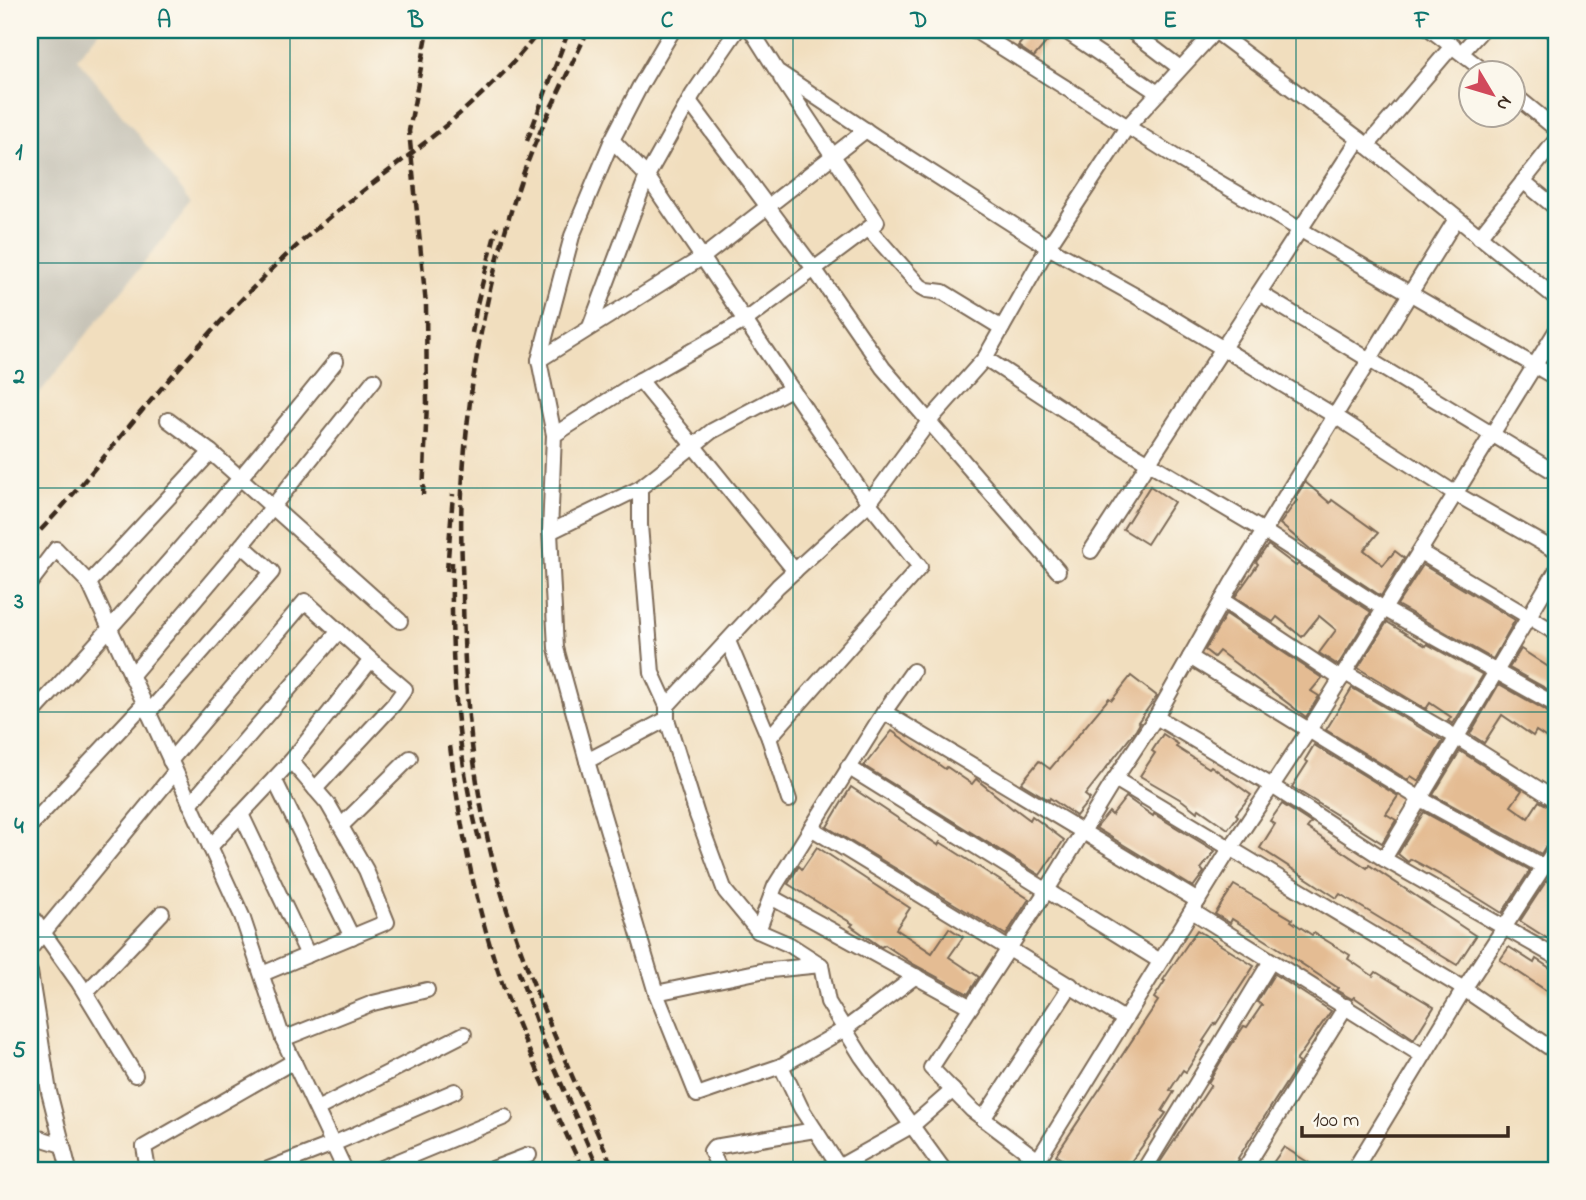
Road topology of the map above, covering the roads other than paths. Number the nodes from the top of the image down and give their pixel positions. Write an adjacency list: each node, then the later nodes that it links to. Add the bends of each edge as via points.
1 (673, 30): 22 (street)
2 (737, 30): 17 (street)
3 (751, 30): 15 (street)
4 (974, 30): 19 (street)
5 (1063, 30): 16 (street)
6 (1130, 30): 14 (street)
7 (1431, 30): 12 (street)
8 (1482, 30): 12 (street)
9 (1552, 30): 11 (street)
10 (1209, 32): 14 (street); 24 (street)
11 (1556, 33)
12 (1457, 49): 13 (street); 24 (street)
13 (1471, 60)
14 (1180, 68): 16 (street)
15 (777, 71): 21 (street); 25 (street)
16 (1158, 93): 19 (street)
17 (689, 101): 26 (street); 28 (street)
18 (1526, 104): 20 (street)
19 (1127, 127): 32 (street); 34 (street)
20 (1556, 129)
21 (866, 130): 25 (street); 34 (street)
22 (612, 140): 26 (street); 46 (street, via 572,236)
23 (1556, 140): 27 (street)
24 (1363, 143): 30 (street); 32 (street)
25 (832, 157): 28 (street); 31 (street, via 877,222)
26 (647, 176): 35 (street); 41 (street)
27 (1523, 181): 29 (street); 33 (street)
28 (768, 206): 35 (street); 36 (street)
29 (1556, 208)
30 (1456, 219): 33 (street); 37 (street)
31 (869, 229): 36 (street); 42 (street, via 920,286 943,292)
32 (1300, 229): 37 (street); 38 (street)
33 (1479, 237): 39 (street)
34 (1048, 247): 42 (street); 44 (street)
35 (703, 257): 40 (street); 41 (street)
36 (815, 270): 40 (street); 56 (street, via 883,368)
37 (1409, 292): 48 (street); 49 (street)
38 (1259, 293): 44 (street); 48 (street)
39 (1556, 298)
40 (746, 320): 52 (street); 53 (street)
41 (590, 327): 46 (street)
42 (1002, 328): 45 (street)
43 (1556, 331): 49 (street)
44 (1224, 349): 54 (street); 61 (street)
45 (985, 358): 56 (street); 61 (street)
46 (539, 360): 58 (street)
47 (336, 361): 63 (street)
48 (1368, 361): 54 (street); 57 (street)
49 (1535, 366): 50 (street); 57 (street)
50 (1556, 378)
51 (374, 380): 67 (street)
52 (640, 380): 58 (street); 59 (street)
53 (791, 389): 59 (street, via 712,431); 66 (street)
54 (1335, 416): 65 (street); 68 (street)
55 (169, 420): 60 (street)
56 (930, 420): 66 (street); 75 (street)
57 (1493, 434): 62 (street); 65 (street)
58 (554, 435): 69 (street)
59 (692, 447): 64 (street); 74 (street)
60 (211, 452): 63 (street); 78 (street)
61 (1150, 463): 68 (street); 71 (street)
62 (1556, 473)
63 (241, 479): 67 (street); 83 (street)
64 (640, 488): 69 (street); 96 (street, via 652,673)
65 (1456, 494): 72 (street); 73 (street)
66 (869, 503): 74 (street); 100 (street, via 920,567)
67 (271, 506): 70 (street); 82 (street)
68 (1264, 531): 79 (street); 80 (street)
69 (550, 532): 104 (street, via 556,648)
70 (242, 545): 91 (street); 94 (street, via 272,572)
71 (1091, 551)
72 (1556, 551)
73 (1420, 552): 80 (street); 81 (street)
74 (795, 571): 86 (street)
75 (1058, 571)
76 (1556, 571): 81 (street)
77 (30, 583): 78 (street, via 56,549)
78 (89, 583): 83 (street)
79 (1222, 600): 87 (street); 92 (street)
80 (1384, 609): 90 (street); 92 (street)
81 (1529, 616): 85 (street); 90 (street)
82 (400, 621)
83 (110, 630): 91 (street); 97 (street)
84 (339, 631): 88 (street); 105 (street, via 305,601); 114 (street)
85 (1556, 633)
86 (729, 641): 96 (street); 100 (street)
87 (1190, 657): 98 (street); 99 (street)
88 (371, 660): 103 (street); 110 (street, via 404,690)
89 (913, 671): 95 (street)
90 (1496, 671): 93 (street); 101 (street)
91 (131, 676): 94 (street)
92 (1343, 676): 99 (street); 101 (street)
93 (1556, 705)
94 (146, 708): 105 (street); 116 (street)
95 (884, 712): 106 (street); 119 (street)
96 (667, 713): 104 (street); 131 (street, via 725,891)
97 (30, 716)
98 (1156, 717): 108 (street); 109 (street)
99 (1309, 730): 109 (street); 111 (street)
100 (769, 737): 112 (street)
101 (1456, 737): 111 (street); 113 (street)
102 (410, 758): 117 (street)
103 (290, 761): 107 (street); 110 (street)
104 (587, 761): 148 (street)
105 (173, 766): 114 (street); 132 (street)
106 (848, 767): 118 (street); 125 (street)
107 (274, 779): 115 (street); 133 (street)
108 (1115, 779): 119 (street); 121 (street)
109 (1272, 786): 121 (street); 123 (street)
110 (315, 789): 117 (street)
111 (1419, 798): 123 (street); 124 (street)
112 (789, 800)
113 (1556, 800)
114 (190, 804): 120 (street)
115 (241, 814): 120 (street); 136 (street)
116 (30, 826)
117 (341, 826): 133 (street, via 366,870 387,922)
118 (811, 828): 126 (street); 135 (street)
119 (1083, 831): 125 (street); 127 (street)
120 (210, 847): 142 (street)
121 (1231, 848): 127 (street); 145 (street)
122 (1556, 848): 124 (street)
123 (1384, 859): 130 (street)
124 (1544, 867): 130 (street)
125 (1047, 890): 135 (street); 138 (street)
126 (771, 897): 131 (street); 143 (street)
127 (1195, 906): 138 (street); 139 (street)
128 (162, 913): 147 (street)
129 (30, 914): 132 (street)
130 (1505, 928): 137 (street); 145 (street)
131 (758, 931): 140 (street, via 790,944)
132 (43, 934): 134 (street); 147 (street)
133 (352, 937): 136 (street)
134 (30, 948)
135 (1010, 948): 144 (street); 150 (street)
136 (309, 955): 142 (street)
137 (1556, 957)
138 (1160, 961): 151 (street)
139 (1271, 961): 149 (street); 182 (street)
140 (821, 965): 148 (street, via 761,971); 152 (street, via 828,1002)
141 (30, 972): 169 (street)
142 (262, 974): 154 (street)
143 (916, 976): 150 (street); 152 (street)
144 (1071, 985): 151 (street); 164 (street)
145 (1464, 989): 155 (street); 156 (street)
146 (428, 990): 154 (street, via 373,1003)
147 (86, 993): 159 (street)
148 (656, 993): 158 (street, via 697,1095)
149 (1346, 1006): 156 (street); 183 (street)
150 (971, 1007): 160 (street, via 931,1068)
151 (1124, 1019): 171 (street)
152 (845, 1029): 158 (street); 165 (street)
153 (464, 1034): 162 (street)
154 (284, 1039): 157 (street)
155 (1556, 1052)
156 (1423, 1056): 184 (street)
157 (294, 1062): 162 (street); 174 (street, via 144,1147)
158 (781, 1066): 166 (street)
159 (135, 1075)
160 (953, 1090): 164 (street); 165 (street)
161 (455, 1091): 168 (street)
162 (317, 1109): 168 (street)
163 (505, 1117): 177 (street)
164 (983, 1119): 171 (street)
165 (913, 1125): 172 (street); 180 (street)
166 (815, 1130): 172 (street); 179 (street, via 715,1147 711,1151)
167 (30, 1135): 169 (street)
168 (333, 1144): 175 (street); 176 (street)
169 (62, 1145): 173 (street)
170 (529, 1155): 178 (street)
171 (1038, 1160): 181 (street)
172 (836, 1168)
173 (69, 1170)
174 (148, 1170)
175 (267, 1170)
176 (345, 1170)
177 (377, 1170)
178 (489, 1170)
179 (720, 1170)
180 (944, 1170)
181 (1053, 1170)
182 (1144, 1170)
183 (1244, 1170)
184 (1354, 1170)

